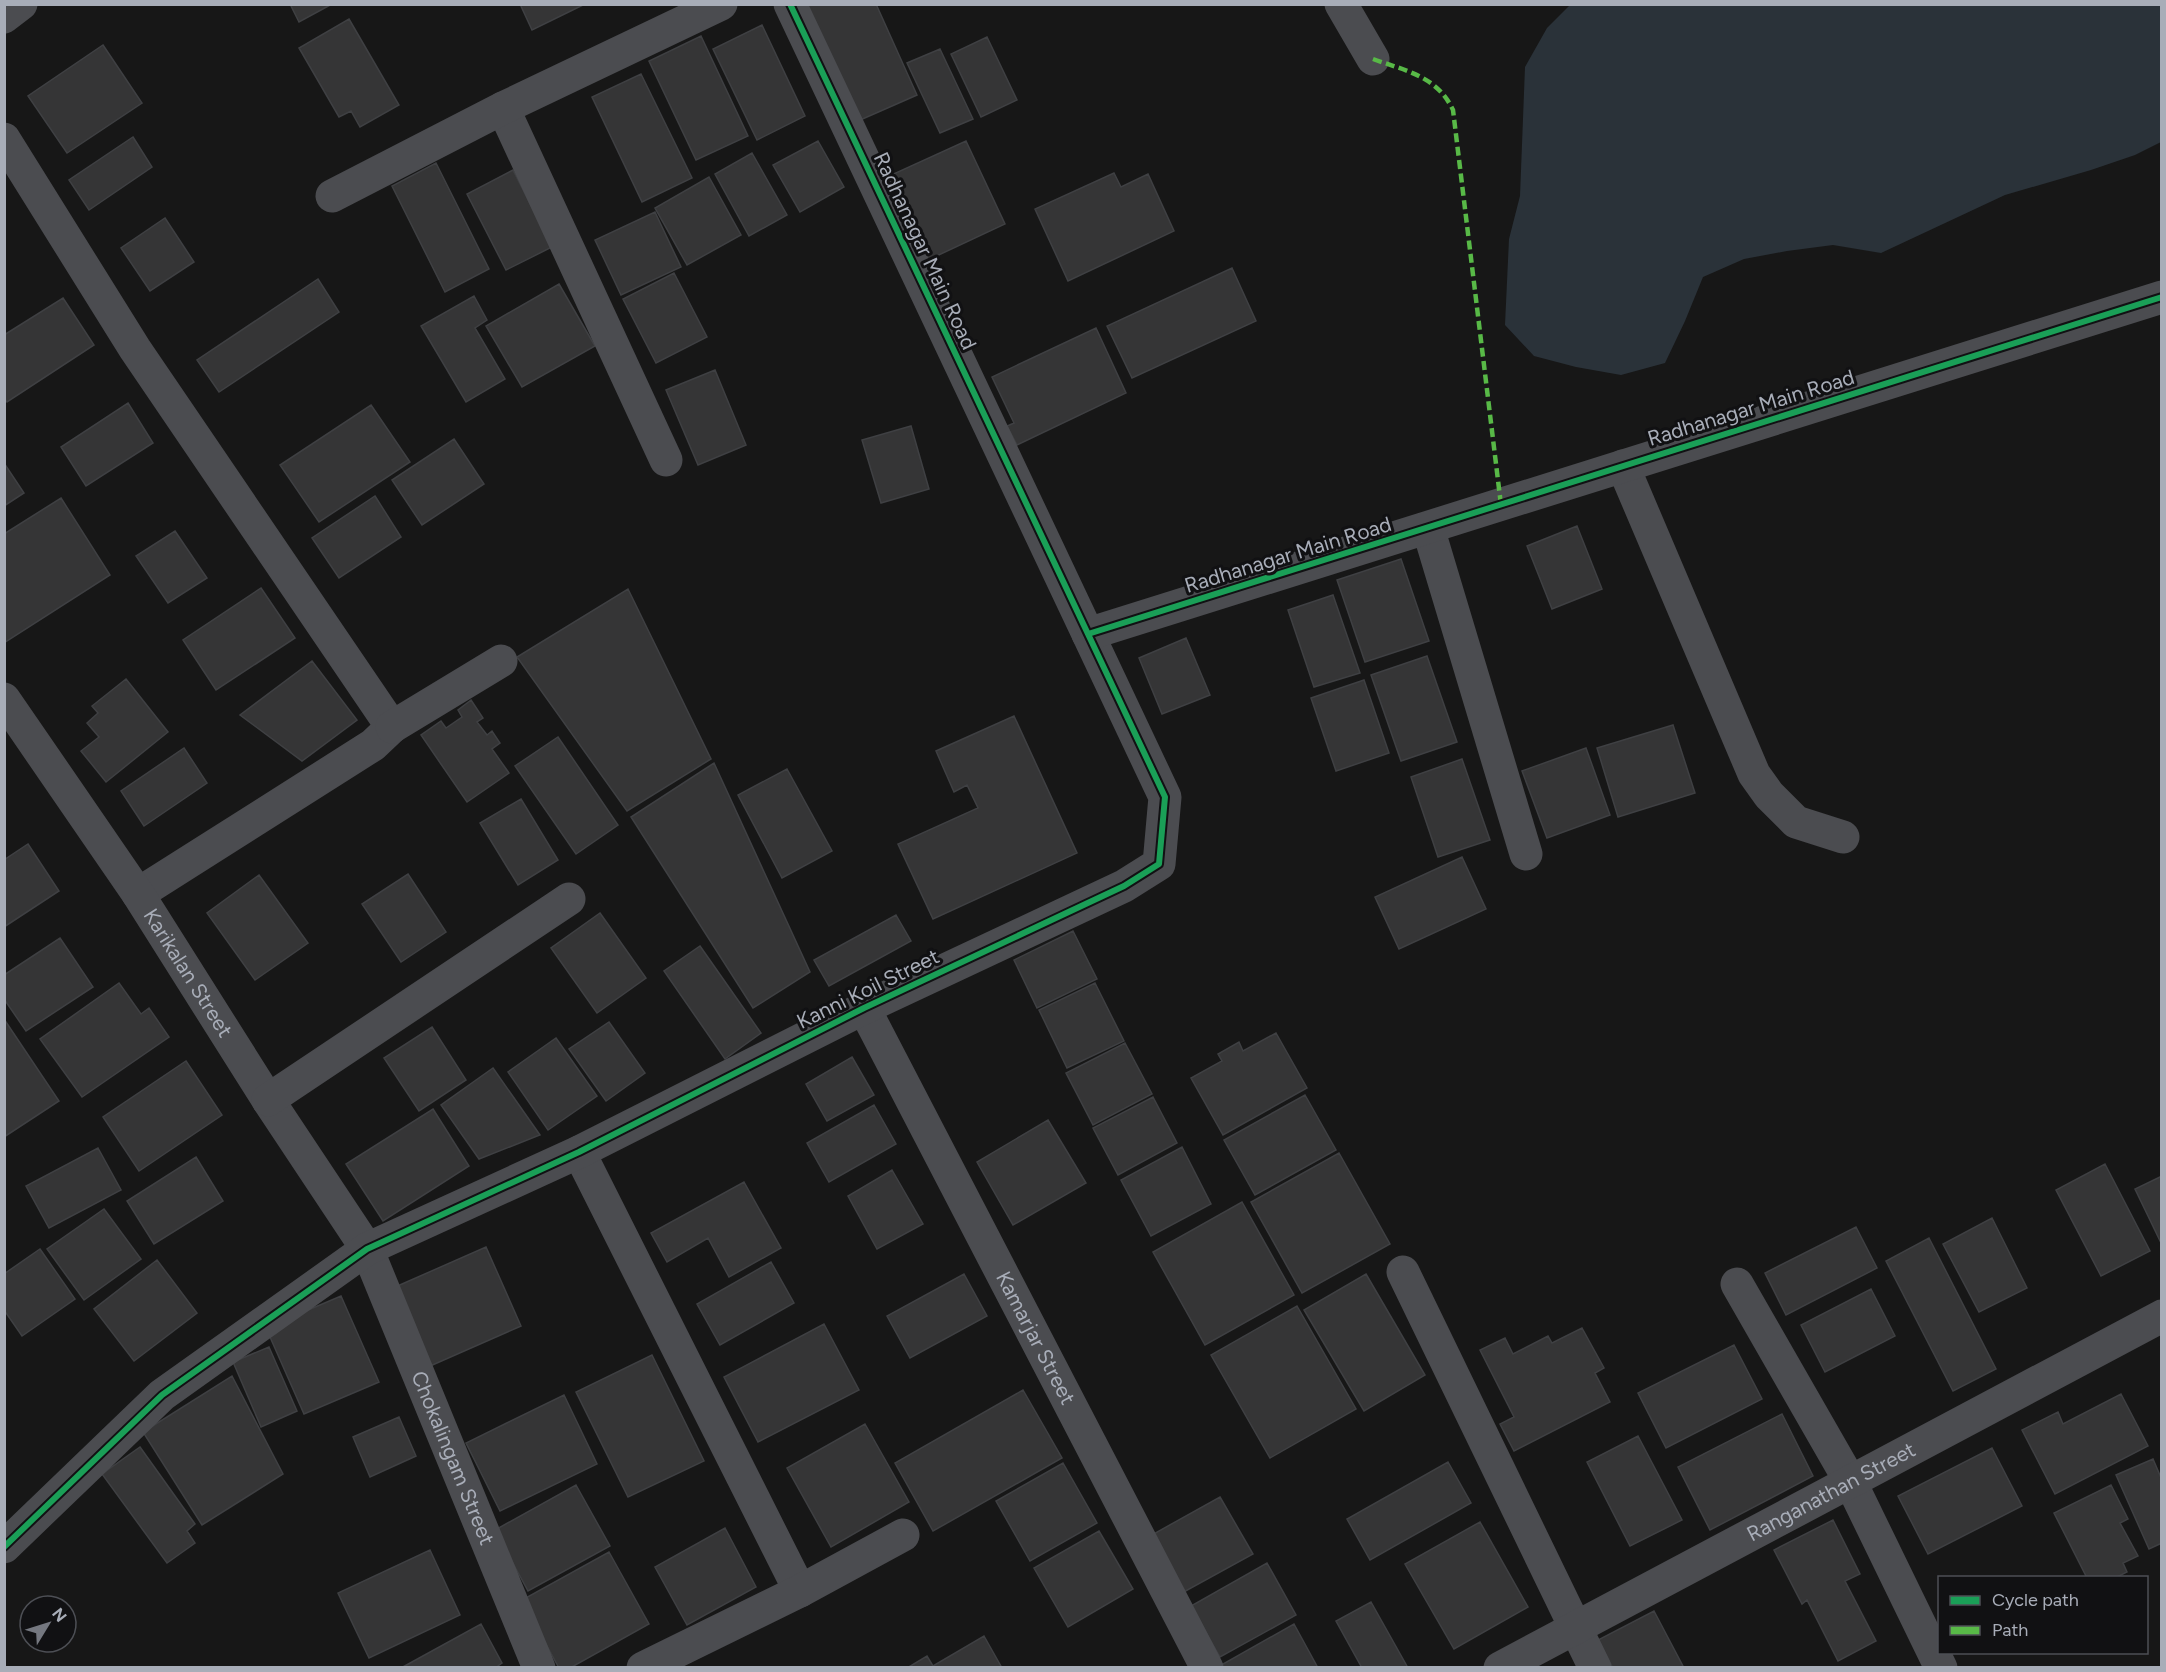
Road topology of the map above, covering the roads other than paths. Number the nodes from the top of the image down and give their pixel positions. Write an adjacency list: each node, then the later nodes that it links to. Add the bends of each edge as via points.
1 (21, 4): 5 (street)
2 (721, 4): 7 (street)
3 (790, 4): 14 (street, Radhanagar Main Road)
4 (1341, 4): 6 (street)
5 (4, 17)
6 (1373, 59)
7 (503, 108): 9 (street); 11 (street)
8 (4, 139): 17 (street, via 135,349)
9 (332, 196)
10 (2162, 297): 12 (street, Radhanagar Main Road)
11 (666, 460)
12 (1623, 466): 13 (street, Radhanagar Main Road); 18 (street, via 1754,774 1796,822)
13 (1428, 528): 14 (street, Radhanagar Main Road); 19 (street)
14 (1088, 634): 22 (street, Kanni Koil Street, via 1165,797 1159,864 1124,886)
15 (501, 661): 17 (street)
16 (4, 699): 20 (street, Karikalan Street)
17 (392, 727): 20 (street, via 373,745)
18 (1843, 837)
19 (1526, 854)
20 (138, 894): 23 (street, Karikalan Street)
21 (568, 899): 23 (street)
22 (864, 1008): 24 (street, Kanni Koil Street); 36 (street, Kamarjar Street)
23 (268, 1100): 25 (street, Karikalan Street)
24 (579, 1152): 25 (street, Kanni Koil Street); 32 (street)
25 (367, 1249): 31 (street, Kanni Koil Street, via 162,1395); 34 (street, Chokalingam Street)
26 (1403, 1272): 33 (street)
27 (1737, 1284): 29 (street)
28 (2162, 1316): 29 (street, Ranganathan Street)
29 (1850, 1481): 33 (street, Ranganathan Street); 39 (street)
30 (903, 1535): 32 (street)
31 (4, 1547)
32 (800, 1591): 35 (street)
33 (1575, 1628): 37 (street, Ranganathan Street); 38 (street)
34 (539, 1668)
35 (643, 1668)
36 (1207, 1668)
37 (1500, 1668)
38 (1595, 1668)
39 (1941, 1668)

